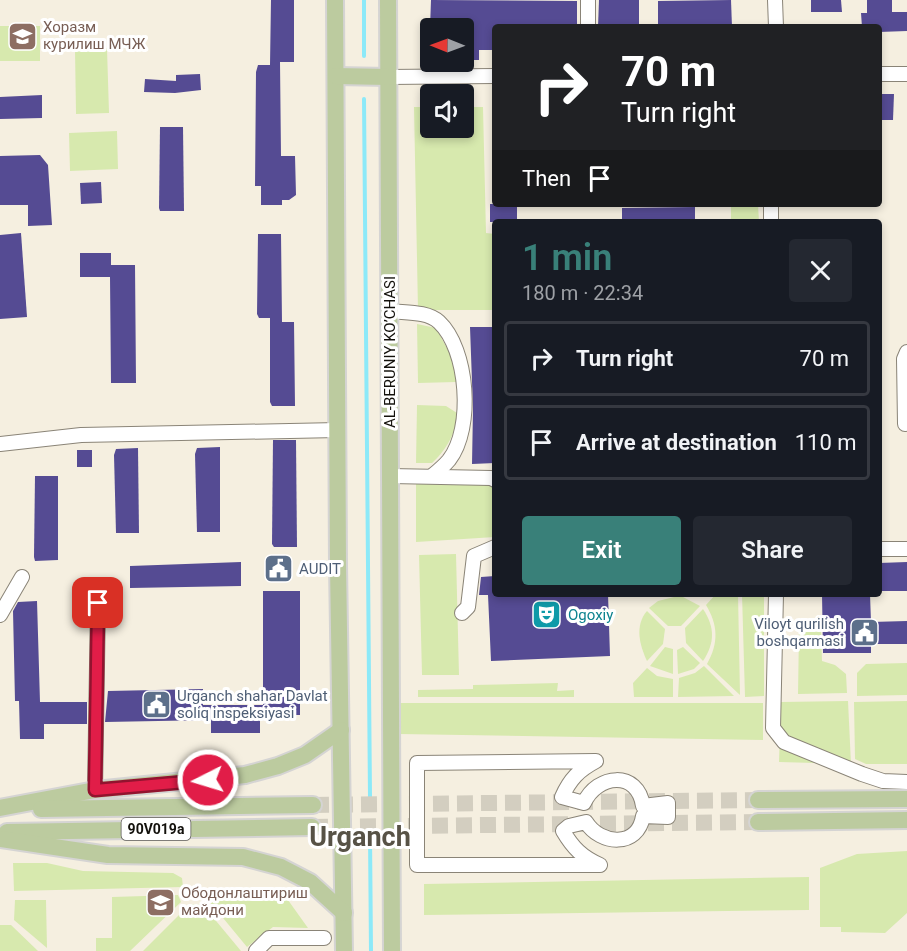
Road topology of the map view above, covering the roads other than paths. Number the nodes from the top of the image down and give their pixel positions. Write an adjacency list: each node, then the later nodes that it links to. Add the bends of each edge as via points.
1 (335, 0): 9 (main road)
2 (388, 0): 11 (main road, AL-BERUNIY KO’CHASI)
3 (588, 0): 5 (street)
4 (775, 0): 6 (street)
5 (588, 24)
6 (776, 24)
7 (882, 74): 8 (street)
8 (907, 74)
9 (336, 76): 11 (main road); 15 (main road)
10 (492, 76): 11 (street)
11 (388, 77): 12 (main road, AL-BERUNIY KO’CHASI)
12 (390, 311): 17 (main road, AL-BERUNIY KO’CHASI); 18 (street, via 438,320 462,363 462,432 450,459)
13 (907, 352): 14 (street)
14 (905, 424)
15 (338, 430): 16 (street, via 81,435); 28 (main road)
16 (0, 444)
17 (391, 476): 18 (street); 45 (main road, AL-BERUNIY KO’CHASI)
18 (432, 476): 19 (street)
19 (492, 478)
20 (492, 548): 26 (street, via 474,556 468,607)
21 (882, 549): 22 (street)
22 (907, 549)
23 (22, 577): 27 (street)
24 (776, 597): 29 (street, via 772,728 784,742 883,781)
25 (98, 603): 30 (street)
26 (462, 613)
27 (0, 615)
28 (341, 730): 30 (main road, via 305,754 245,775); 41 (main road)
29 (907, 782)
30 (95, 790): 34 (main road)
31 (907, 799): 32 (main road)
32 (758, 800)
33 (313, 805): 34 (main road, 90V019a)
34 (0, 809)
35 (907, 820): 36 (main road)
36 (758, 822)
37 (312, 827): 38 (main road, 90V019a)
38 (0, 832)
39 (0, 839): 41 (main road, via 108,855 243,857 280,867 310,882)
40 (417, 865): 40 (street, via 600,865 584,858 563,831 586,822 600,837 620,840 637,830 643,816 668,817 668,803 643,806 631,785 613,780 595,786 584,803 562,797 569,782 596,760 417,763)
41 (344, 913): 44 (main road)
42 (324, 938): 43 (street, via 269,938)
43 (256, 951)
44 (344, 951)
45 (392, 951)

